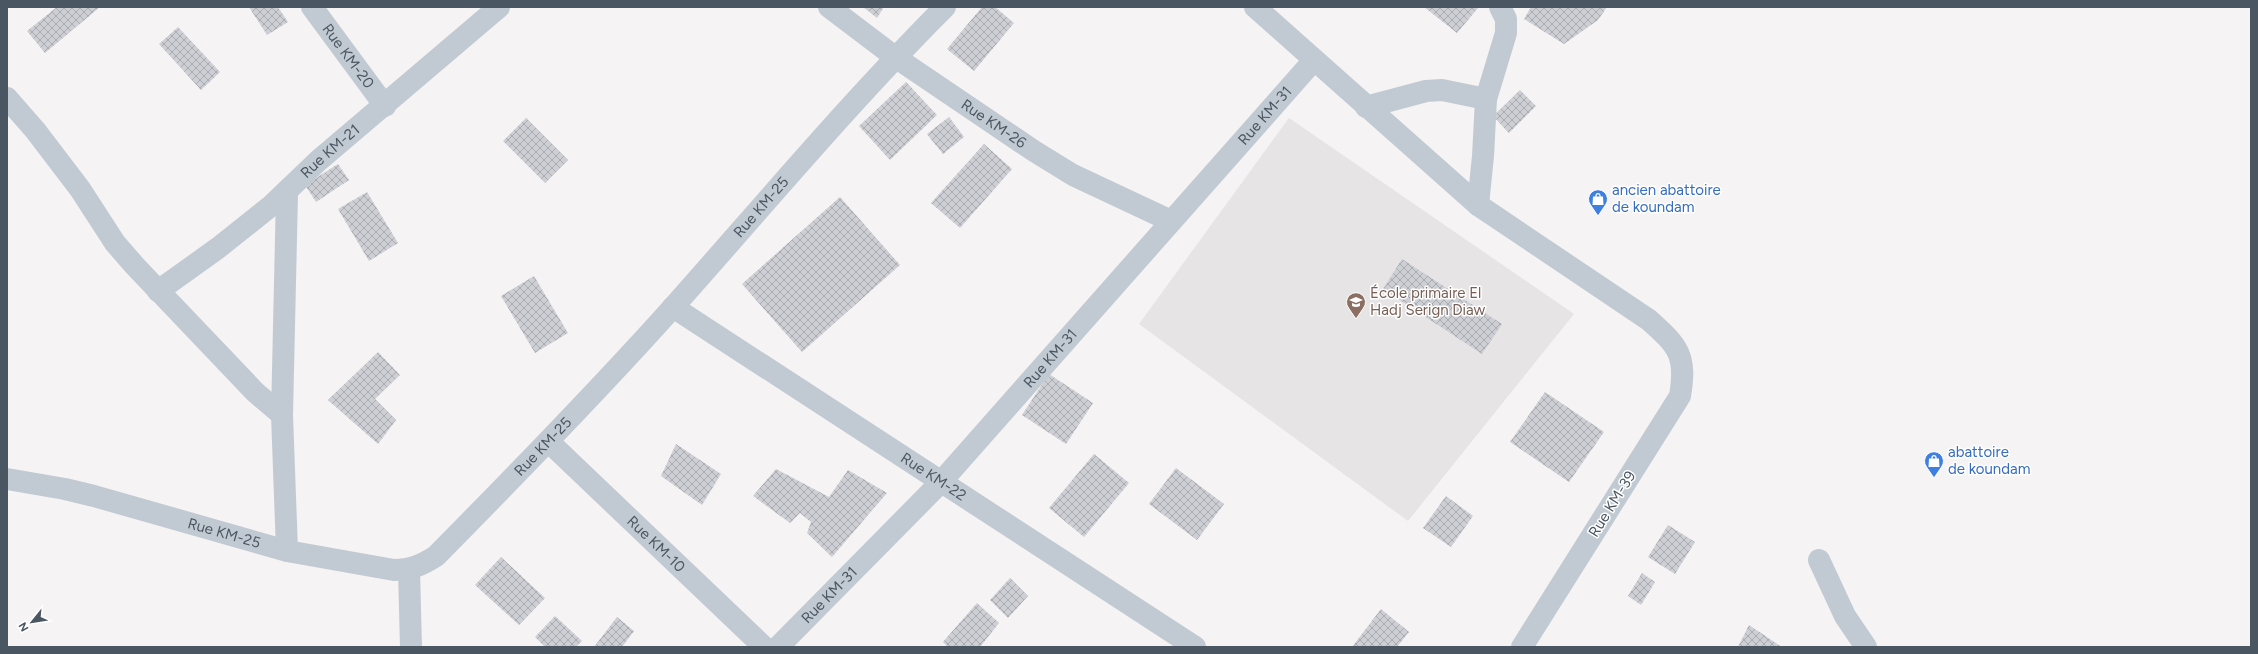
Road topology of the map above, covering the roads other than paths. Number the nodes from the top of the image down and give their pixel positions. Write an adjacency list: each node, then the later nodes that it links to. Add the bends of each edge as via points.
1 (312, 7): 11 (street, Rue KM-20)
2 (499, 7): 11 (street, Rue KM-21)
3 (829, 7): 7 (street, Rue KM-26)
4 (945, 7): 7 (street, Rue KM-25)
5 (1255, 7): 8 (street)
6 (1500, 7): 10 (street, via 1506,19 1506,33)
7 (895, 57): 15 (street, Rue KM-26, via 1073,175); 17 (street, Rue KM-25)
8 (1314, 60): 12 (street); 15 (street, Rue KM-31)
9 (7, 98): 16 (street, via 80,189 115,243)
10 (1486, 100): 12 (street, via 1442,90 1426,91); 14 (street, via 1484,156)
11 (385, 106): 13 (street, Rue KM-21, via 305,172)
12 (1366, 107): 14 (street)
13 (287, 193): 16 (street, Rue KM-21, via 218,248); 18 (street)
14 (1478, 205): 29 (street, Rue KM-39, via 1649,320 1669,338 1680,355 1684,374 1680,396)
15 (1171, 221): 21 (street, Rue KM-31)
16 (158, 291): 18 (street, via 255,392)
17 (673, 307): 19 (street, Rue KM-25); 21 (street, Rue KM-22)
18 (282, 415): 22 (street)
19 (549, 442): 24 (street, Rue KM-25, via 436,556); 27 (street, Rue KM-10)
20 (7, 479): 22 (street, Rue KM-25, via 80,492)
21 (942, 482): 25 (street, Rue KM-22); 28 (street, Rue KM-31)
22 (287, 551): 24 (street, Rue KM-25, via 394,570)
23 (1819, 560): 30 (street, via 1845,616)
24 (409, 570): 26 (street)
25 (1192, 646)
26 (412, 647)
27 (764, 647)
28 (778, 647)
29 (1522, 647)
30 (1866, 647)

